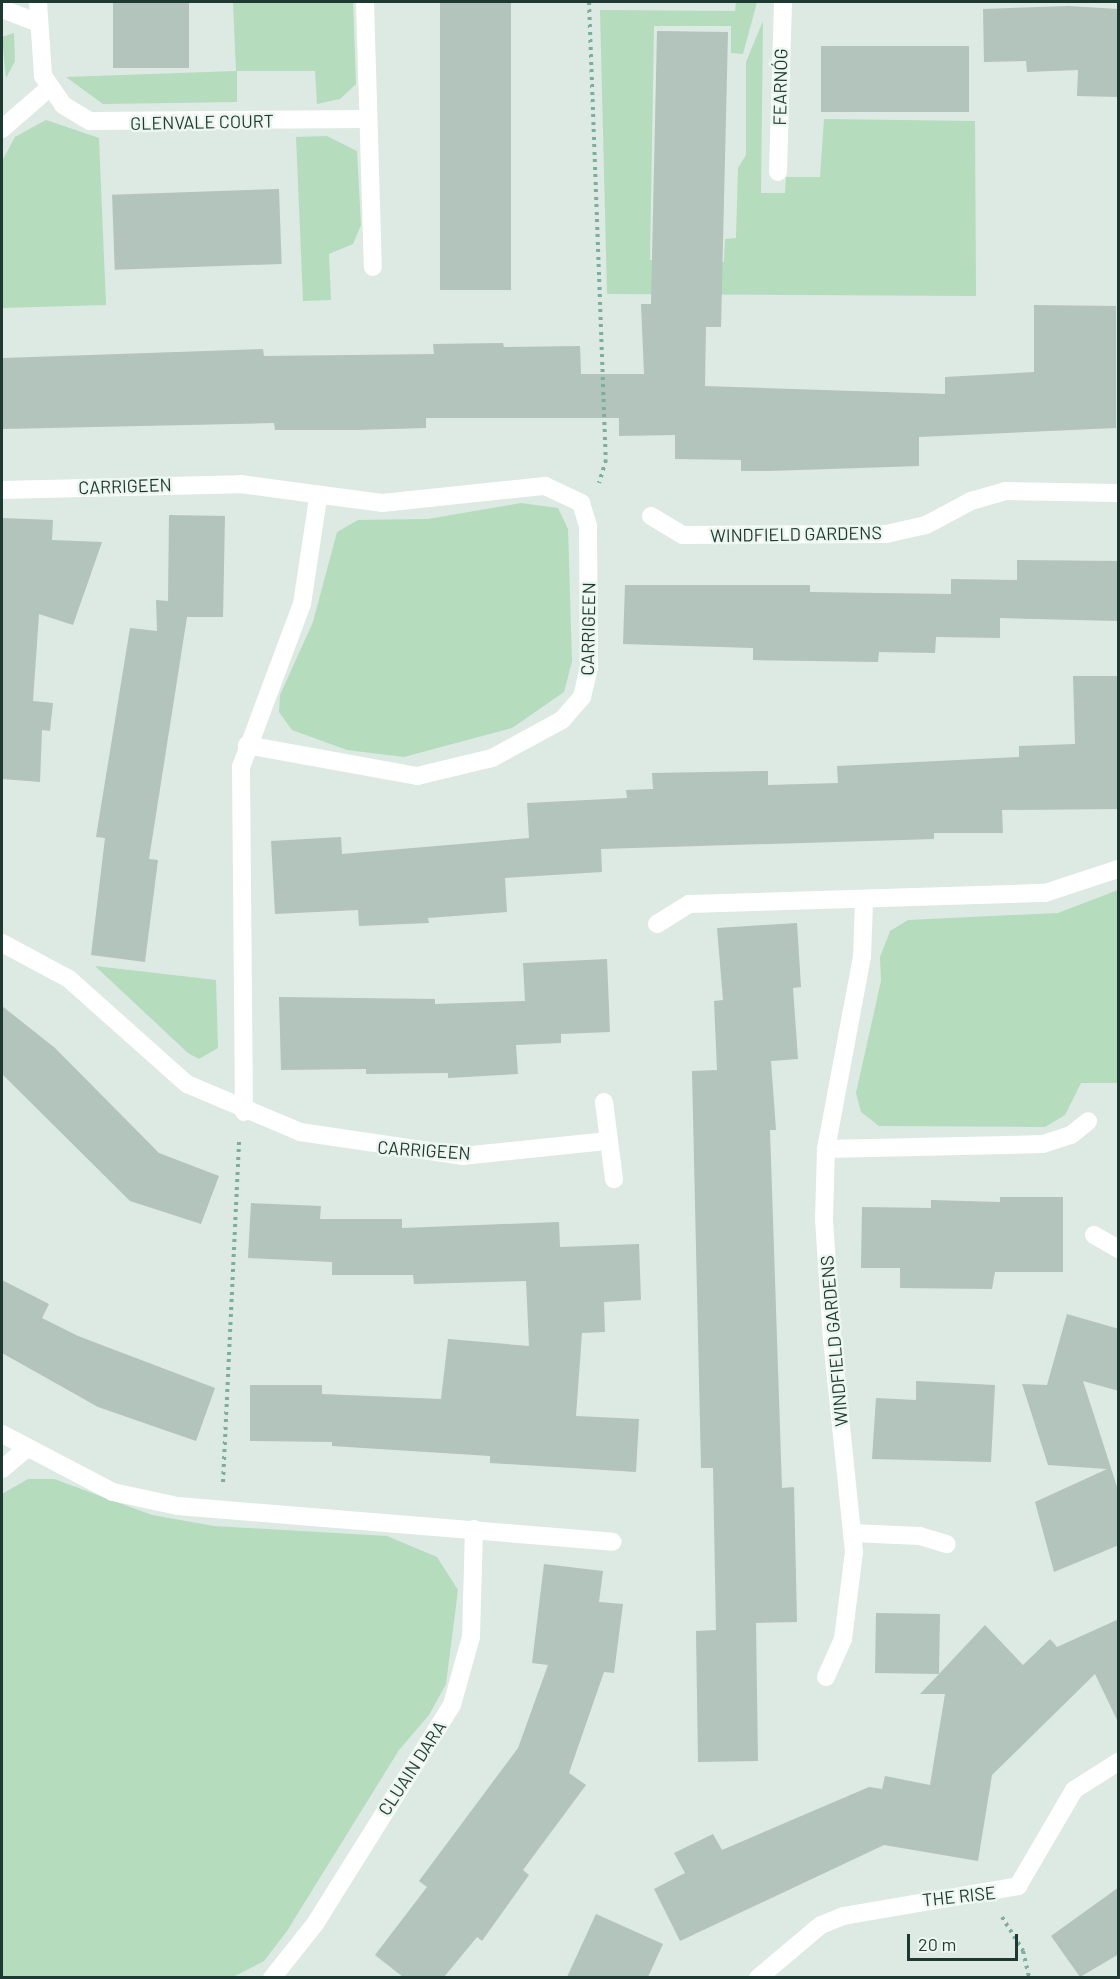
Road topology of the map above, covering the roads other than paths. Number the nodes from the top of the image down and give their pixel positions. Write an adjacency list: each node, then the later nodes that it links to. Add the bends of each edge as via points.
1 (38, 2): 5 (street, GLENVALE COURT)
2 (365, 2): 7 (street)
3 (783, 2): 9 (street, FEARNÓG)
4 (2, 9): 5 (street)
5 (38, 23): 6 (street, GLENVALE COURT, via 37,48)
6 (49, 88): 7 (street, GLENVALE COURT, via 77,115 108,123); 8 (street)
7 (368, 119): 10 (street)
8 (2, 129)
9 (778, 172)
10 (373, 267)
11 (2, 490): 13 (street, CARRIGEEN, via 240,484)
12 (1119, 493): 14 (street, WINDFIELD GARDENS, via 1005,491 971,501 926,525 886,534 683,535)
13 (318, 498): 15 (street, via 302,604); 15 (street, CARRIGEEN, via 382,503 545,486 581,503 588,526 587,683 574,709 545,732 492,758 417,776 382,774)
14 (651, 516)
15 (247, 745): 21 (street, via 240,790)
16 (1119, 869): 17 (street, via 1045,893)
17 (864, 902): 18 (street, via 690,904); 24 (street, WINDFIELD GARDENS, via 862,957)
18 (657, 924)
19 (2, 943): 21 (street, CARRIGEEN, via 69,979 167,1070)
20 (604, 1102): 23 (street)
21 (244, 1112): 23 (street, CARRIGEEN, via 338,1140 451,1155)
22 (1088, 1121): 24 (street, via 1071,1135 1043,1144)
23 (608, 1141): 25 (street)
24 (826, 1149): 32 (street, WINDFIELD GARDENS, via 824,1219)
25 (614, 1179)
26 (1094, 1236): 27 (street)
27 (1119, 1249)
28 (2, 1434): 29 (street)
29 (26, 1449): 30 (street); 31 (street, via 113,1492 178,1506)
30 (2, 1469)
31 (474, 1529): 33 (street); 37 (street, CLUAIN DARA, via 471,1637 453,1705 315,1924)
32 (852, 1533): 34 (street, via 920,1536); 35 (street, WINDFIELD GARDENS, via 851,1597 843,1640)
33 (613, 1542)
34 (947, 1544)
35 (826, 1677)
36 (1119, 1762): 38 (street, THE RISE, via 1074,1790 1036,1863 1018,1886 988,1894 894,1903 843,1916 821,1925)
37 (272, 1977)
38 (758, 1977)

